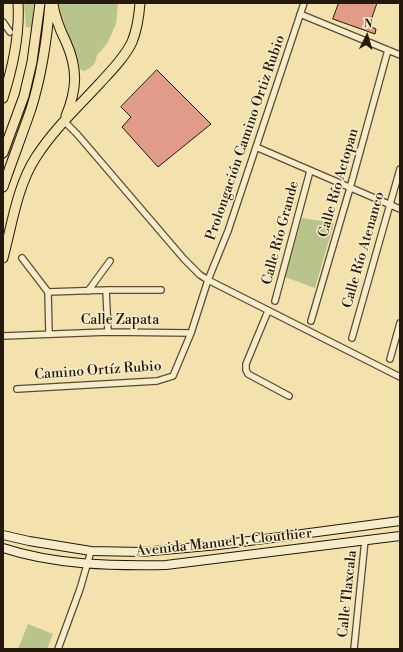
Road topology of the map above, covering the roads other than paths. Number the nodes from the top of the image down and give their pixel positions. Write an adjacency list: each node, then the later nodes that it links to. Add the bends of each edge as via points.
1 (18, 3): 12 (highway, via 15,54)
2 (40, 3): 15 (highway, via 32,62 24,96)
3 (50, 3): 18 (highway, via 39,80)
4 (53, 3): 13 (highway, via 73,60 75,74 74,94)
5 (140, 3): 13 (highway, via 138,24 132,42 108,74)
6 (304, 3): 7 (street, Prolongación Camino Ortiz Rubio)
7 (300, 14): 10 (street); 14 (street, Prolongación Camino Ortiz Rubio)
8 (3, 22): 9 (street)
9 (10, 32)
10 (388, 50): 11 (street); 19 (street, Calle Río Actopan)
11 (400, 55)
12 (3, 98)
13 (64, 122): 22 (highway, via 47,141 32,164); 27 (street, via 192,267)
14 (256, 147): 17 (street); 27 (street, Prolongación Camino Ortiz Rubio)
15 (3, 153)
16 (400, 169): 20 (street, Calle Río Atenanco)
17 (310, 171): 19 (street); 32 (street, Calle Río Grande)
18 (3, 187)
19 (350, 188): 20 (street); 34 (street, Calle Río Actopan)
20 (390, 205): 21 (street); 40 (street, Calle Río Atenanco)
21 (400, 209)
22 (15, 212): 23 (highway); 24 (highway)
23 (3, 237)
24 (3, 258)
25 (22, 258): 31 (street)
26 (110, 261): 30 (street)
27 (208, 280): 33 (street); 37 (street, Camino Ortíz Rubio)
28 (106, 290): 29 (street); 30 (street); 36 (street)
29 (161, 290)
30 (88, 291): 31 (street)
31 (48, 292): 38 (street)
32 (275, 301)
33 (268, 311): 42 (street); 44 (street, via 246,364 246,370 248,374)
34 (311, 321)
35 (400, 323): 41 (street)
36 (108, 332): 37 (street, Calle Zapata); 38 (street, Calle Zapata)
37 (191, 333): 43 (street, Camino Ortíz Rubio, via 173,376 166,379)
38 (49, 334): 39 (street, Calle Zapata)
39 (3, 336)
40 (352, 338)
41 (390, 359)
42 (400, 377)
43 (17, 389)
44 (289, 396)
45 (400, 521): 50 (main road, Avenida Manuel J. Clouthier, via 179,549 142,552)
46 (3, 535): 50 (main road, Avenida Manuel J. Clouthier)
47 (400, 536): 48 (main road, Avenida Manuel J. Clouthier)
48 (365, 540): 51 (main road, Avenida Manuel J. Clouthier, via 166,565); 53 (street, Calle Tlaxcala)
49 (3, 548): 51 (main road, Avenida Manuel J. Clouthier, via 47,559)
50 (91, 551): 51 (street)
51 (87, 564): 52 (street)
52 (58, 649)
53 (354, 649)

